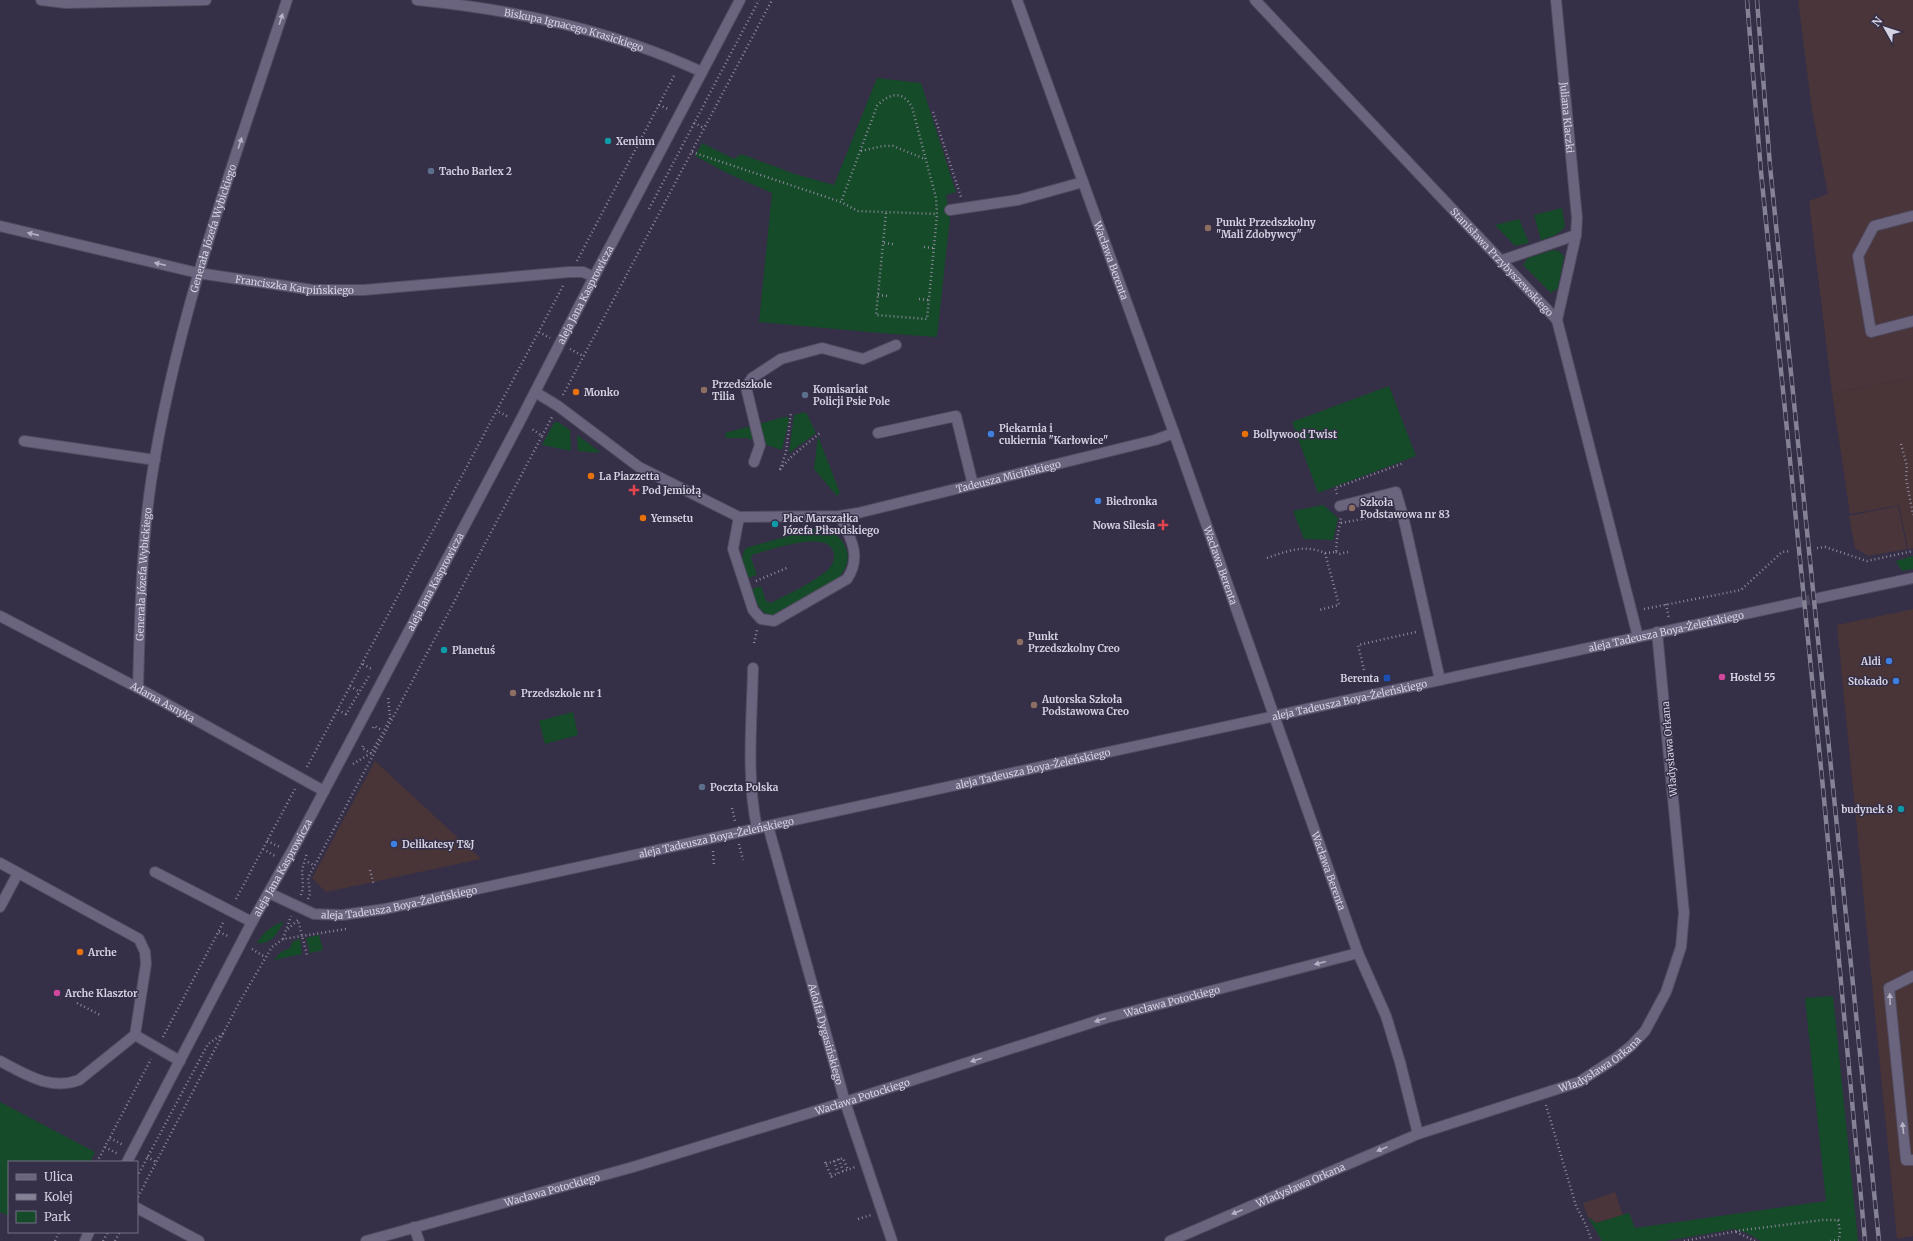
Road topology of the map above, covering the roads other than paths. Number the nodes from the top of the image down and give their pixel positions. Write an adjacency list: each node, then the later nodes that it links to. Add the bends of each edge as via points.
1 (41, 0): 2 (street, via 66,3)
2 (206, 0)
3 (287, 0): 16 (street, Generała Józefa Wybickiego, one-way to 3)
4 (417, 0): 9 (street, Biskupa Ignacego Krasickiego, via 471,5 538,17 607,35)
5 (740, 0): 9 (street, aleja Jana Kasprowicza)
6 (1017, 0): 10 (street, Wacława Berenta)
7 (1255, 0): 15 (street, Stanisława Przybyszewskiego)
8 (1556, 0): 14 (street, Juliana Klaczki, via 1576,199)
9 (702, 72): 17 (street, aleja Jana Kasprowicza)
10 (1083, 182): 11 (street, via 1018,200); 23 (street, Wacława Berenta)
11 (950, 210)
12 (1912, 216): 19 (street, via 1874,226 1858,256 1871,332)
13 (0, 226): 16 (street, Franciszka Karpińskiego, one-way to 13)
14 (1576, 235): 15 (street); 18 (street, Juliana Klaczki)
15 (1503, 260): 18 (street, Stanisława Przybyszewskiego)
16 (198, 273): 17 (street, Franciszka Karpińskiego, via 313,290 364,290 569,272 583,272); 25 (street, Generała Józefa Wybickiego)
17 (594, 277): 21 (street, aleja Jana Kasprowicza)
18 (1557, 320): 36 (street, Stanisława Przybyszewskiego)
19 (1913, 320)
20 (896, 345): 26 (street, via 863,359 822,348 781,359 752,378 746,387 760,445)
21 (535, 392): 30 (street, via 558,406 639,467); 41 (street, aleja Jana Kasprowicza)
22 (878, 433): 27 (street, via 956,416)
23 (1174, 433): 27 (street, Tadeusza Micińskiego, via 1155,440); 40 (street, Wacława Berenta)
24 (24, 441): 25 (street)
25 (155, 460): 39 (street, Generała Józefa Wybickiego, via 143,561)
26 (754, 462)
27 (973, 485): 29 (street, Tadeusza Micińskiego)
28 (1340, 506): 38 (street, via 1396,492)
29 (840, 516): 30 (street); 30 (street, via 848,531 856,558 848,579 774,621 761,619 753,610 733,549)
30 (739, 517)
31 (1913, 578): 32 (street)
32 (1819, 598)
33 (1800, 602): 35 (street, aleja Tadeusza Boya-Żeleńskiego)
34 (0, 616): 39 (street, Adama Asnyka)
35 (1657, 632): 36 (street, aleja Tadeusza Boya-Żeleńskiego); 56 (street, Władysława Orkana, via 1684,913 1681,947 1666,992 1645,1030 1631,1046 1579,1082)
36 (1638, 637): 38 (street, aleja Tadeusza Boya-Żeleńskiego)
37 (753, 668): 43 (street, via 751,729)
38 (1440, 680): 40 (street, aleja Tadeusza Boya-Żeleńskiego)
39 (138, 688): 41 (street, Adama Asnyka)
40 (1275, 715): 42 (street, aleja Tadeusza Boya-Żeleńskiego); 50 (street, Wacława Berenta)
41 (324, 791): 47 (street, aleja Jana Kasprowicza)
42 (768, 826): 43 (street, aleja Tadeusza Boya-Żeleńskiego); 55 (street, Adolfa Dygasińskiego)
43 (756, 828): 47 (street, aleja Tadeusza Boya-Żeleńskiego, via 353,914 314,914)
44 (0, 864): 46 (street)
45 (155, 872): 49 (street)
46 (18, 873): 48 (street); 52 (street, via 139,939 146,952 146,964)
47 (269, 894): 49 (street, aleja Jana Kasprowicza)
48 (0, 907)
49 (252, 922): 54 (street, aleja Jana Kasprowicza)
50 (1358, 953): 55 (street, Wacława Potockiego, one-way to 55, via 1106,1018); 56 (street, Wacława Berenta, via 1386,1016)
51 (1913, 976): 57 (street, one-way to 51, via 1906,1160 1890,988)
52 (135, 1035): 53 (street, via 79,1080 69,1084 47,1083); 54 (street)
53 (0, 1060)
54 (180, 1061): 58 (street, aleja Jana Kasprowicza)
55 (846, 1102): 60 (street, Wacława Potockiego, via 633,1167); 64 (street, Adolfa Dygasińskiego)
56 (1418, 1134): 65 (street, Władysława Orkana, one-way to 65)
57 (1913, 1160)
58 (128, 1161)
59 (138, 1209): 61 (street)
60 (414, 1227): 62 (street, Wacława Potockiego); 63 (street)
61 (199, 1241)
62 (366, 1241)
63 (420, 1241)
64 (892, 1241)
65 (1170, 1241)

